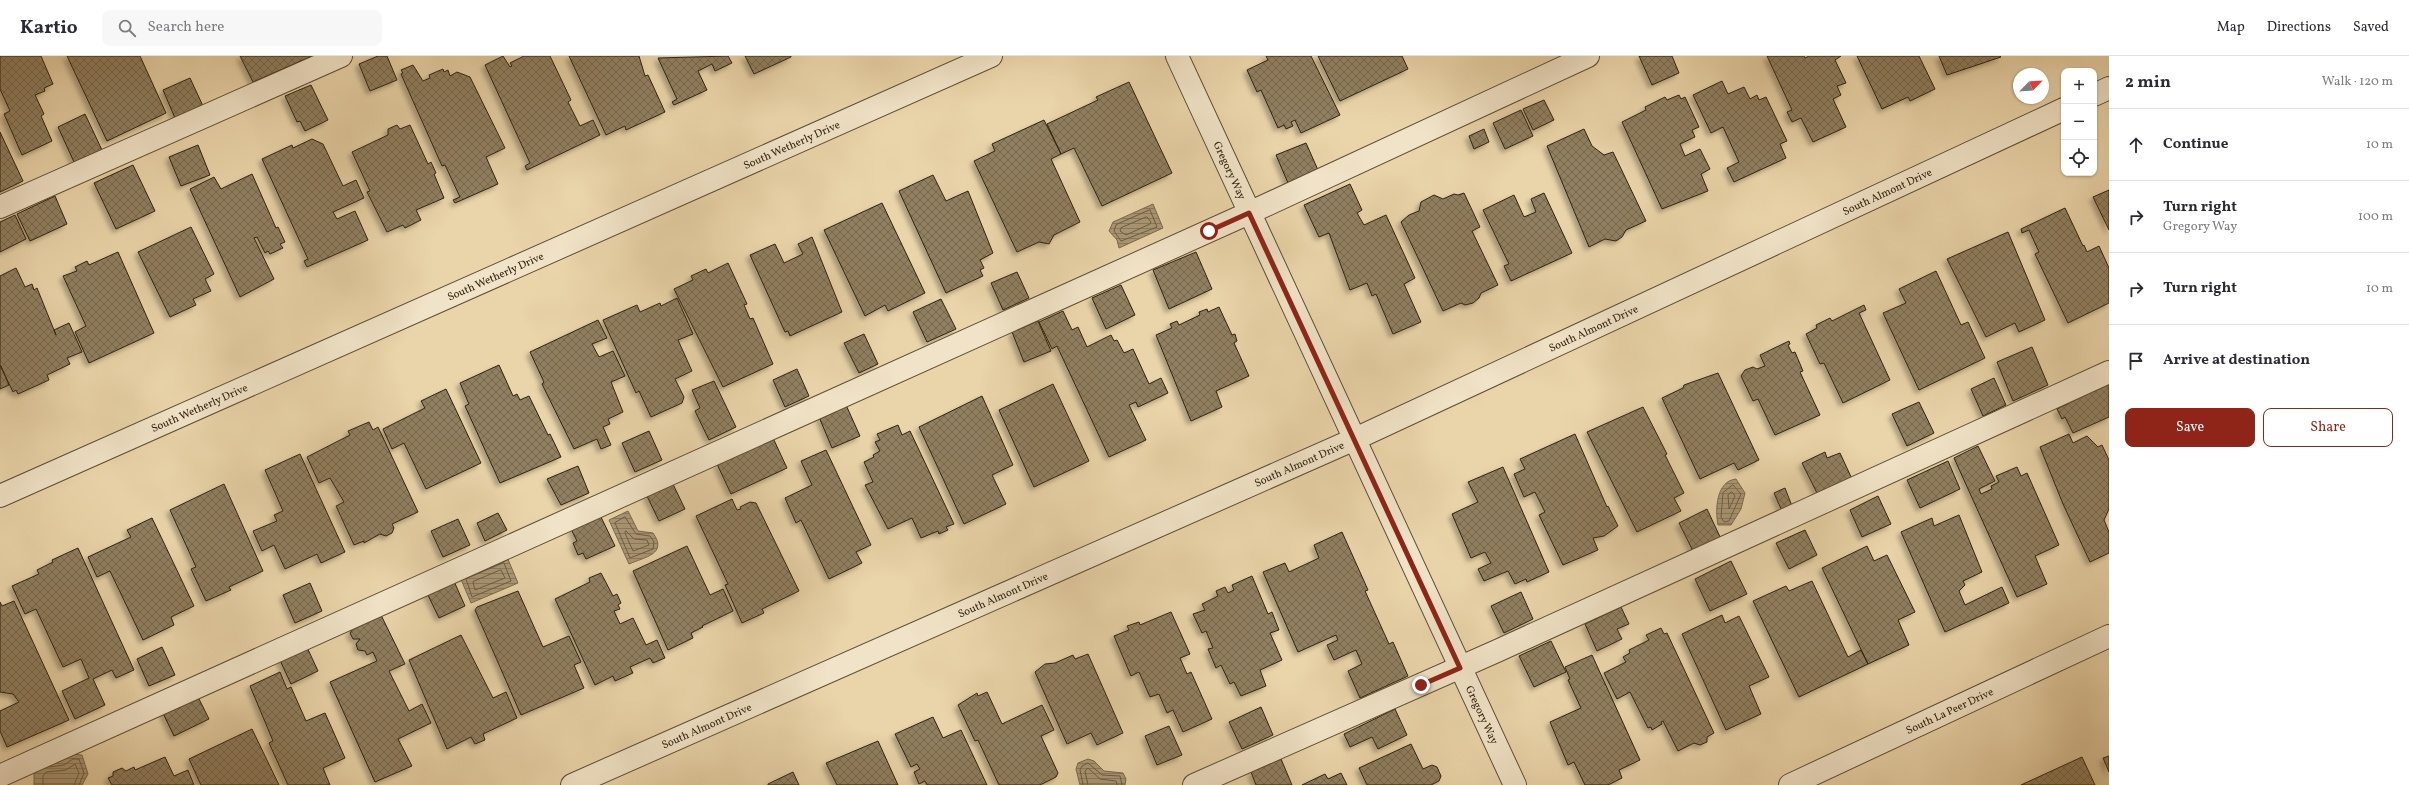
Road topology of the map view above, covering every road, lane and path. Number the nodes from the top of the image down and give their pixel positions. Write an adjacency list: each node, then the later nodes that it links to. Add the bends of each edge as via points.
1 (341, 56): 8 (street)
2 (991, 56): 12 (street, South Wetherly Drive)
3 (1176, 56): 9 (street, Gregory Way)
4 (1588, 56): 9 (street)
5 (2109, 88): 6 (street)
6 (2097, 94)
7 (2061, 110): 11 (street, South Almont Drive)
8 (0, 207)
9 (1249, 213): 11 (street, Gregory Way); 15 (street)
10 (2109, 372): 14 (street)
11 (1355, 439): 14 (street, Gregory Way); 16 (street, South Almont Drive)
12 (0, 496)
13 (2109, 636): 19 (street, South La Peer Drive)
14 (1460, 668): 17 (street); 18 (street, Gregory Way)
15 (3, 777)
16 (572, 785)
17 (1194, 785)
18 (1515, 785)
19 (1790, 785)

